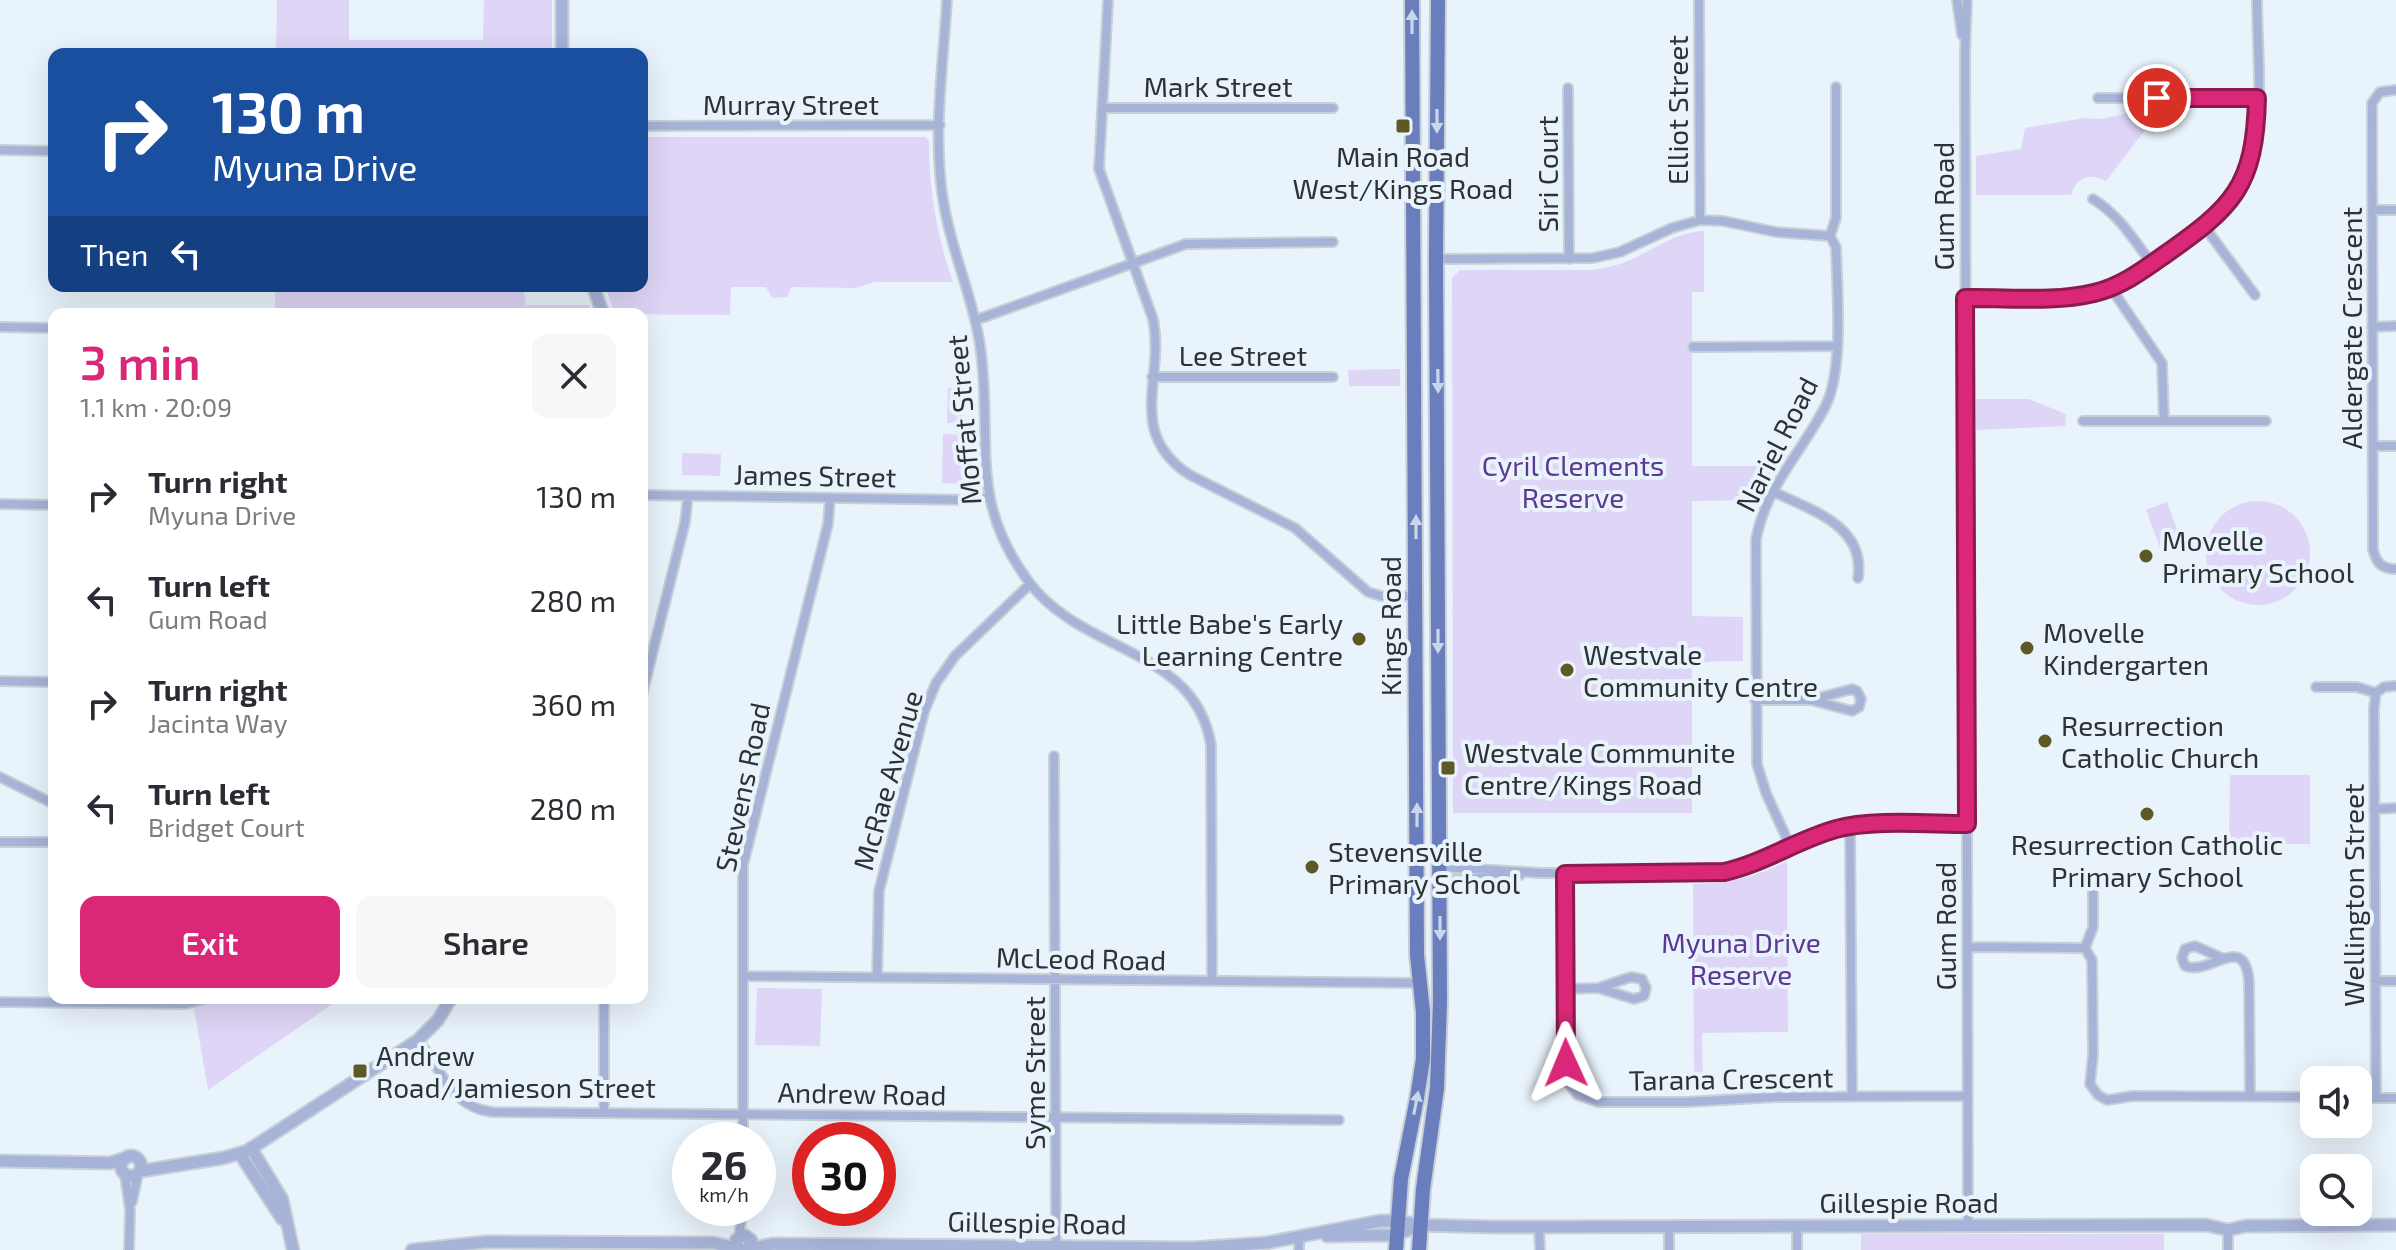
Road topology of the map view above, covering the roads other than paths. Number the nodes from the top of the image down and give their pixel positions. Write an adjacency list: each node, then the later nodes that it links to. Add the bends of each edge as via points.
1 (562, 0): 10 (street)
2 (947, 0): 19 (street, Moffat Street)
3 (1108, 0): 17 (street)
4 (1412, 0): 32 (main road, Kings Road, one-way to 4)
5 (1699, 0): 26 (street, Elliot Street)
6 (1957, 0): 11 (street, Gum Road)
7 (1967, 0): 11 (street, Gum Road)
8 (2257, 0): 16 (street)
9 (1440, 2): 30 (main road, Kings Road, one-way to 30)
10 (562, 48)
11 (1965, 51): 37 (street, Gum Road)
12 (1836, 87): 28 (street, Nariel Road, via 1836,218)
13 (1568, 88): 31 (street, Siri Court)
14 (2396, 90): 24 (street, Aldergate Crescent, via 2376,94 2372,103)
15 (2098, 98): 16 (street)
16 (2257, 98): 27 (street, via 2255,141 2246,173 2227,205)
17 (1103, 108): 18 (street, Mark Street); 33 (street, via 1099,169)
18 (1333, 108)
19 (940, 125): 20 (street, Murray Street); 38 (street, Moffat Street, via 943,202)
20 (648, 126)
21 (0, 150): 22 (street)
22 (48, 151)
23 (2093, 199): 34 (street, via 2123,225)
24 (2372, 210): 25 (street); 41 (street, Aldergate Crescent)
25 (2396, 210)
26 (1700, 220): 28 (street); 31 (street, via 1620,252)
27 (2204, 226): 34 (street); 36 (street)
28 (1830, 236): 43 (street, Nariel Road, via 1836,247)
29 (1333, 242): 33 (street, via 1196,242)
30 (1436, 259): 31 (street); 32 (main road); 62 (main road, Kings Road, one-way to 62)
31 (1569, 259)
32 (1414, 260): 63 (main road, Kings Road, one-way to 32)
33 (1132, 262): 38 (street); 45 (street, via 1155,330)
34 (2152, 264): 35 (street)
35 (2111, 288): 37 (street, via 2065,298); 48 (street, via 2162,363)
36 (2255, 295)
37 (1965, 298): 77 (street, Gum Road)
38 (976, 320): 56 (street, Moffat Street, via 985,392)
39 (2396, 326): 41 (street)
40 (0, 327): 42 (street)
41 (2372, 327): 50 (street, Aldergate Crescent)
42 (48, 328)
43 (1836, 346): 44 (street); 52 (street, Nariel Road, via 1834,383 1826,406)
44 (1693, 347)
45 (1152, 377): 46 (street, Lee Street); 63 (street, via 1156,436 1182,470 1295,528 1368,592)
46 (1333, 377)
47 (2083, 421): 48 (street)
48 (2164, 421): 49 (street)
49 (2266, 421)
50 (2373, 446): 51 (street); 59 (street, Aldergate Crescent, via 2375,557 2385,568)
51 (2396, 446)
52 (1772, 491): 60 (street, via 1842,528 1858,553); 70 (street, Nariel Road, via 1756,540)
53 (648, 495): 54 (street, James Street)
54 (688, 496): 55 (street, James Street); 64 (street)
55 (830, 498): 56 (street, James Street); 90 (street, Stevens Road, via 828,524 743,865)
56 (988, 498): 61 (street, Moffat Street, via 1002,540)
57 (0, 504): 58 (street)
58 (48, 505)
59 (2396, 569)
60 (1858, 578)
61 (1030, 584): 91 (street, McRae Avenue, via 955,656 924,712 879,891); 93 (street, Moffat Street, via 1073,623 1176,679 1203,714 1211,745)
62 (1437, 595): 63 (main road); 83 (main road, Kings Road, one-way to 83)
63 (1416, 596): 85 (main road, Kings Road, one-way to 63)
64 (648, 671)
65 (0, 681): 66 (street)
66 (48, 682)
67 (2396, 686): 69 (street)
68 (2316, 687): 69 (street, via 2357,687)
69 (2376, 693): 76 (street, Wellington Street)
70 (1755, 700): 71 (street); 81 (street, Nariel Road, via 1760,777)
71 (1811, 700): 71 (street, via 1852,689 1861,699 1852,711)
72 (1054, 756): 92 (street, Syme Street)
73 (0, 777): 74 (street)
74 (48, 801)
75 (2396, 808): 76 (street)
76 (2374, 809): 94 (street, Wellington Street)
77 (1967, 824): 78 (street); 87 (street, Gum Road)
78 (1850, 826): 81 (street); 105 (street)
79 (0, 842): 80 (street)
80 (48, 842)
81 (1791, 848): 84 (street, via 1724,872)
82 (1541, 873): 83 (street); 83 (street); 84 (street)
83 (1440, 874): 85 (main road); 124 (main road, Kings Road, one-way to 124, via 1437,1088)
84 (1565, 874): 98 (street, Tarana Crescent)
85 (1417, 876): 96 (main road, Kings Road)
86 (2093, 891): 88 (street, via 2093,927)
87 (1967, 947): 88 (street); 104 (street, Gum Road)
88 (2085, 948): 106 (street, via 2092,960 2090,1084 2098,1095 2107,1100)
89 (2222, 958): 106 (street, via 2240,958 2248,970)
90 (743, 976): 91 (street, McLeod Road); 112 (street, Stevens Road)
91 (877, 977): 92 (street, McLeod Road)
92 (1055, 979): 93 (street, McLeod Road); 113 (street, Syme Street)
93 (1212, 981): 96 (street, McLeod Road)
94 (2375, 981): 95 (street); 109 (street, Wellington Street)
95 (2396, 981)
96 (1419, 983): 132 (main road, Kings Road, one-way to 96, via 1423,1059)
97 (1598, 988): 97 (street, via 1634,999 1644,996 1646,988 1642,979 1631,977); 98 (street)
98 (1565, 989): 105 (street, Tarana Crescent, via 1566,1073 1574,1090 1588,1100)
99 (0, 1002): 100 (street)
100 (48, 1003)
101 (447, 1004): 103 (street)
102 (604, 1004): 111 (street)
103 (418, 1040): 111 (street, Andrew Road, via 458,1098 474,1109); 116 (street)
104 (1968, 1096): 105 (street, Tarana Crescent); 128 (street, Gum Road)
105 (1852, 1097)
106 (2250, 1097): 107 (street)
107 (2300, 1097)
108 (2372, 1098): 109 (street)
109 (2376, 1098): 110 (street)
110 (2396, 1098)
111 (604, 1112): 112 (street, Andrew Road)
112 (743, 1114): 113 (street, Andrew Road); 115 (street, Stevens Road)
113 (1056, 1117): 114 (street, Andrew Road); 135 (street, Syme Street)
114 (1339, 1120)
115 (743, 1122)
116 (246, 1151): 120 (street); 142 (street, via 282,1199)
117 (132, 1158): 119 (street); 120 (street); 121 (street, via 142,1164); 122 (street, via 122,1163)
118 (0, 1161): 119 (street)
119 (79, 1162): 122 (street)
120 (190, 1162): 121 (street)
121 (140, 1172): 122 (street); 123 (street)
122 (124, 1173): 123 (street)
123 (130, 1210): 141 (street)
124 (1420, 1225): 129 (street, Gillespie Road); 132 (street, Gillespie Road); 143 (main road, Kings Road)
125 (2396, 1225): 131 (street, Gillespie Road)
126 (743, 1226): 133 (street)
127 (1797, 1226): 128 (street, Gillespie Road); 130 (street, Gillespie Road); 146 (street)
128 (1968, 1226): 131 (street, Gillespie Road, via 2206,1225)
129 (1539, 1227): 130 (street, Gillespie Road); 144 (street)
130 (1669, 1227): 145 (street)
131 (2228, 1230): 147 (street)
132 (1396, 1235): 134 (street, Gillespie Road)
133 (743, 1241): 137 (street, Gillespie Road); 138 (street, Gillespie Road)
134 (1299, 1244): 135 (street, Gillespie Road)
135 (1056, 1245): 139 (street, Gillespie Road)
136 (554, 1246): 137 (street, Gillespie Road); 140 (street, Gillespie Road, via 485,1242)
137 (676, 1246)
138 (796, 1247): 139 (street, Gillespie Road)
139 (914, 1247)
140 (420, 1249)
141 (129, 1250)
142 (293, 1250)
143 (1419, 1250)
144 (1540, 1250)
145 (1669, 1250)
146 (1797, 1250)
147 (2228, 1250)

